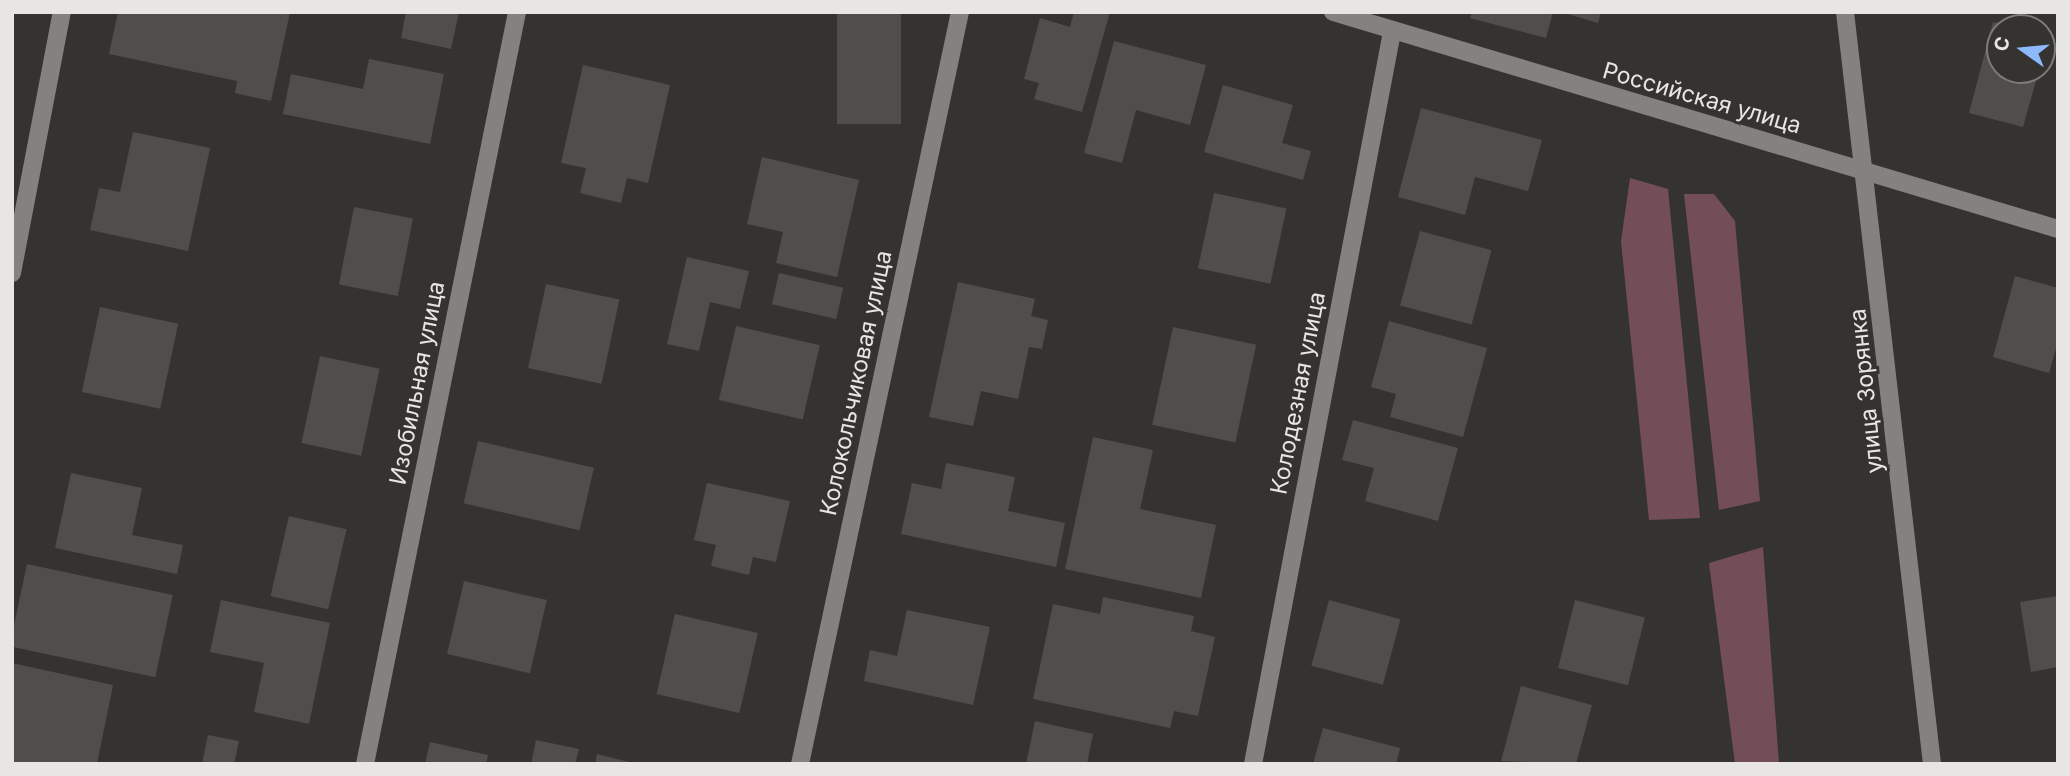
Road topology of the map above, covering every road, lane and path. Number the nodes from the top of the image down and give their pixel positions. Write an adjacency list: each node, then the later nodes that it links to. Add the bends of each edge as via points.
1 (62, 12): 9 (street)
2 (517, 12): 10 (street, Изобильная улица)
3 (960, 12): 11 (street, Колокольчиковая улица)
4 (1333, 12): 6 (street, Российская улица)
5 (1845, 12): 7 (street, улица Зорянка)
6 (1392, 32): 7 (street, Российская улица); 12 (street, Колодезная улица)
7 (1866, 172): 8 (street, Российская улица); 13 (street, улица Зорянка)
8 (2058, 229)
9 (12, 273)
10 (365, 764)
11 (800, 764)
12 (1253, 764)
13 (1933, 764)

